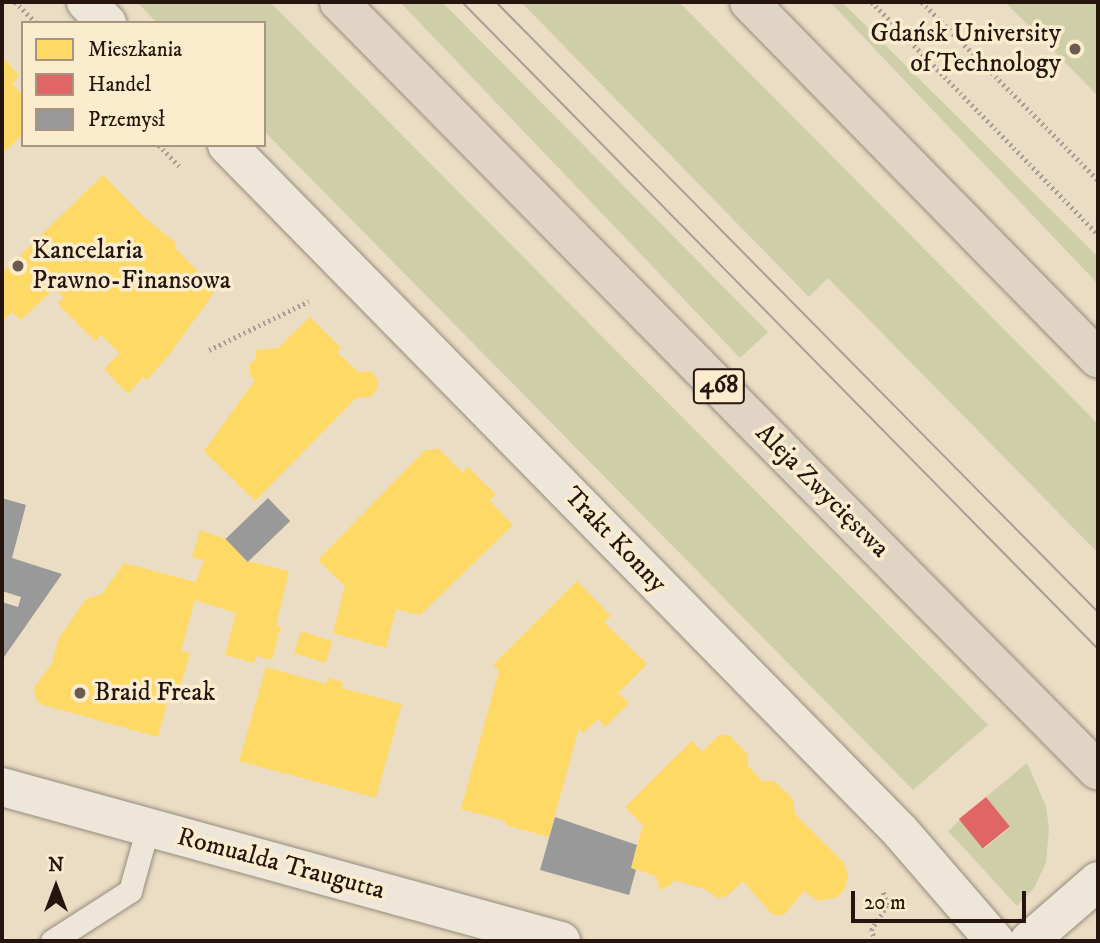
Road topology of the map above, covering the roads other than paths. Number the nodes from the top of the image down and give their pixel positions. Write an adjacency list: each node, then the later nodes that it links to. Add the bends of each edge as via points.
1 (86, 2): 4 (street)
2 (339, 2): 7 (main road, Aleja Zwycięstwa / 468)
3 (749, 2): 6 (main road)
4 (105, 21)
5 (230, 147): 13 (street, Trakt Konny, via 882,813)
6 (1098, 359)
7 (1098, 771)
8 (2, 787): 9 (street, Romualda Traugutta)
9 (148, 827): 11 (lane, via 130,891); 12 (street, Romualda Traugutta)
10 (1098, 881): 14 (street)
11 (52, 941)
12 (561, 941)
13 (995, 941)
14 (1029, 941)

